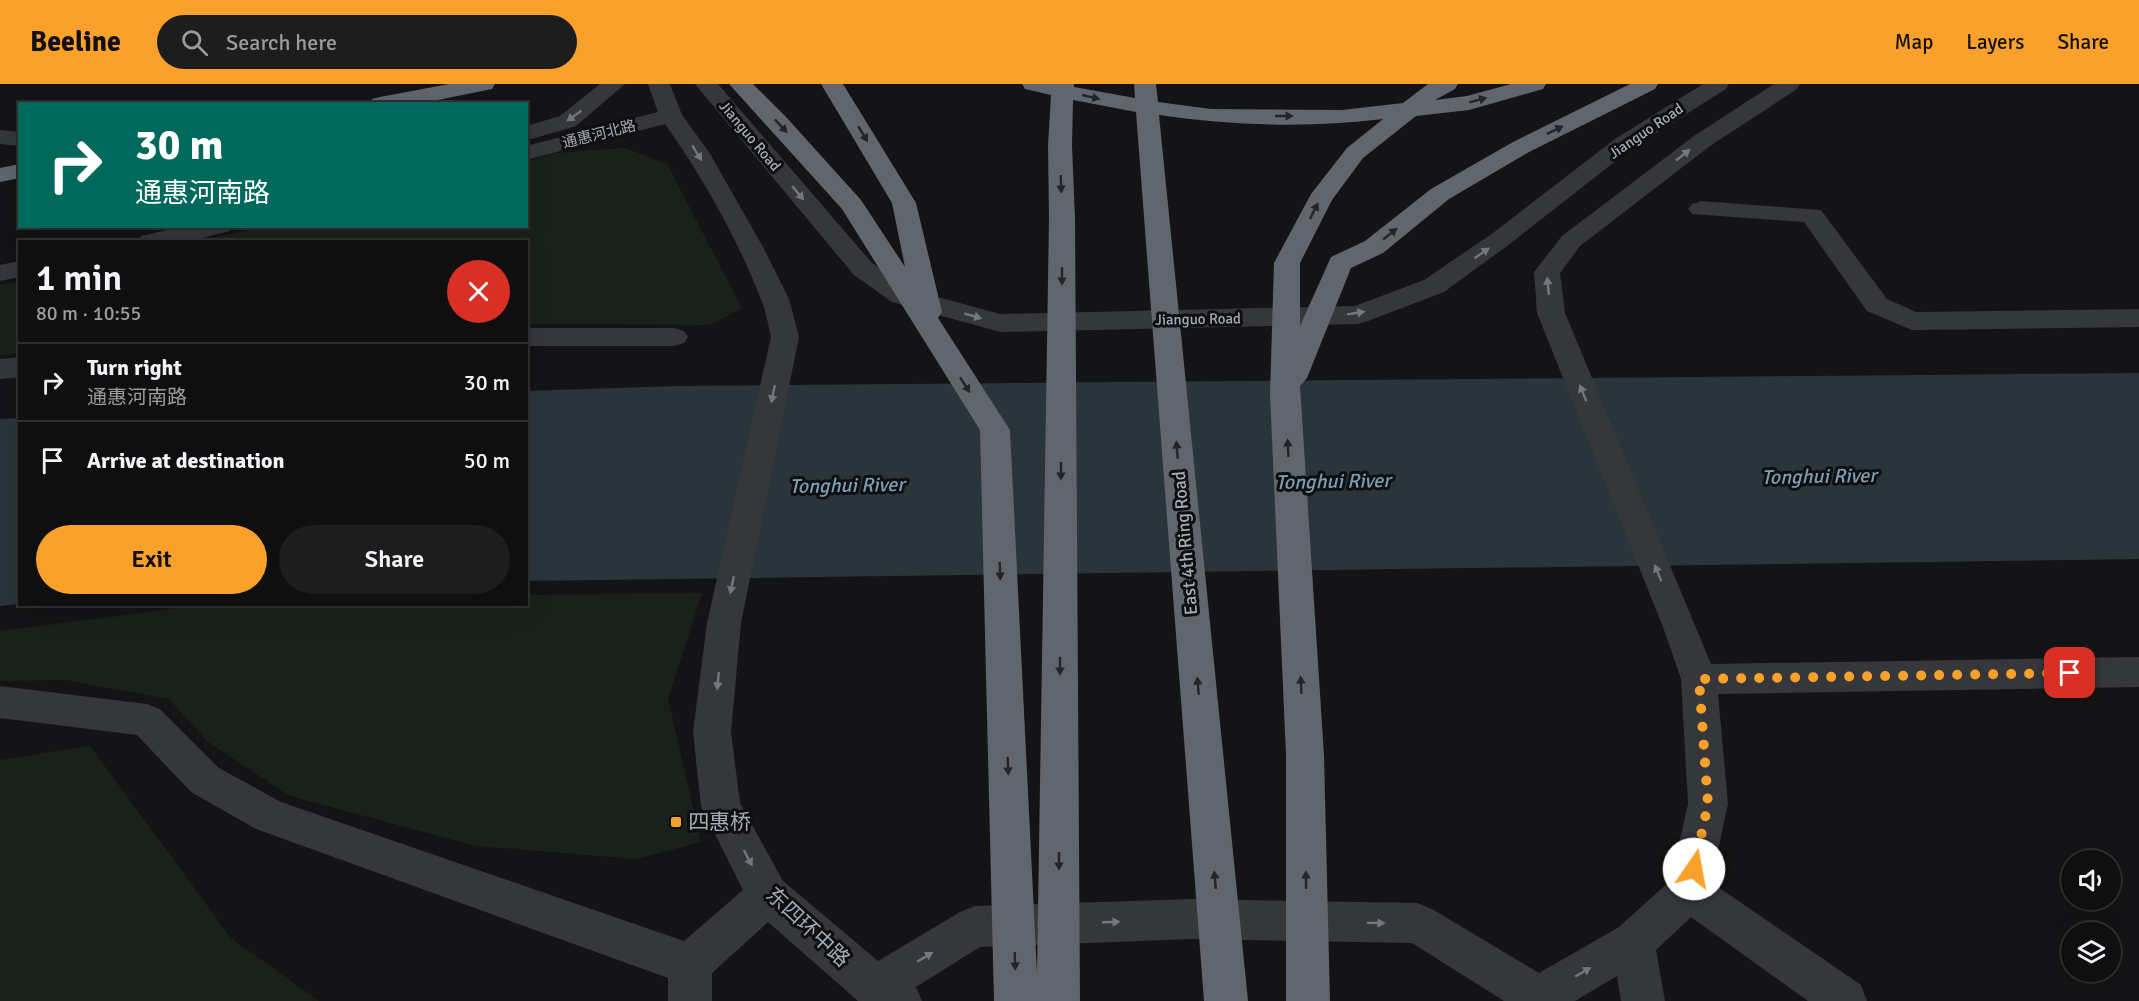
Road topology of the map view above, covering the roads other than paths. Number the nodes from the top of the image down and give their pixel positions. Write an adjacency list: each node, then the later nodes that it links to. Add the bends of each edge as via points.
1 (484, 84): 16 (highway)
2 (614, 84): 18 (street, 通惠河北路, one-way to 18, via 568,121)
3 (659, 84): 17 (street)
4 (705, 84): 14 (street, Jianguo Road, one-way to 14, via 863,269 902,296 1000,323 1358,315 1434,286 1623,144)
5 (740, 84): 32 (highway, one-way to 32, via 852,206)
6 (832, 84): 32 (highway, one-way to 32, via 904,203)
7 (1034, 84): 12 (highway, one-way to 12, via 1112,102 1211,116 1342,117 1469,103); 21 (highway)
8 (1063, 84): 21 (highway)
9 (1145, 84): 25 (highway, East 4th Ring Road)
10 (1174, 84): 25 (highway)
11 (1447, 84): 37 (highway, one-way to 11, via 1287,263 1320,199 1355,153 1435,89)
12 (1535, 84)
13 (1647, 84): 37 (highway, one-way to 13, via 1340,263 1374,247 1440,194 1521,147)
14 (1718, 84)
15 (1789, 84): 39 (street, one-way to 15, via 1551,313 1547,272 1571,241 1702,141)
16 (390, 102)
17 (671, 116): 22 (street, 通惠河北路); 42 (street, 东四环中路, one-way to 42, via 697,152 750,247 775,299 785,337 724,623 712,732 721,806)
18 (528, 132)
19 (0, 137): 20 (street)
20 (18, 139)
21 (1060, 146): 48 (highway, one-way to 48)
22 (528, 152)
23 (18, 171): 24 (highway)
24 (0, 175)
25 (1154, 186): 49 (highway, East 4th Ring Road, one-way to 25)
26 (1701, 209): 31 (street, via 1812,215 1877,305 1912,321)
27 (212, 228): 28 (street)
28 (159, 240)
29 (18, 269): 30 (street)
30 (0, 273)
31 (2139, 318)
32 (933, 336): 47 (highway, one-way to 47, via 995,430)
33 (528, 337): 34 (street)
34 (674, 337)
35 (18, 367): 36 (street)
36 (0, 369)
37 (1285, 394): 50 (highway, one-way to 37, via 1305,756)
38 (2139, 672): 39 (street)
39 (1699, 679): 41 (street, via 1708,804)
40 (0, 702): 44 (street, via 147,720 205,780 270,816)
41 (1689, 891): 43 (street); 52 (street)
42 (768, 895): 44 (street); 45 (street, 东四环中路)
43 (1634, 942): 46 (street, one-way to 43); 51 (street)
44 (690, 982)
45 (887, 994): 46 (street, one-way to 46, via 975,927 1192,919 1417,923)
46 (1536, 1000)
47 (1016, 1001)
48 (1058, 1001)
49 (1226, 1001)
50 (1308, 1001)
51 (1643, 1001)
52 (1845, 1001)

